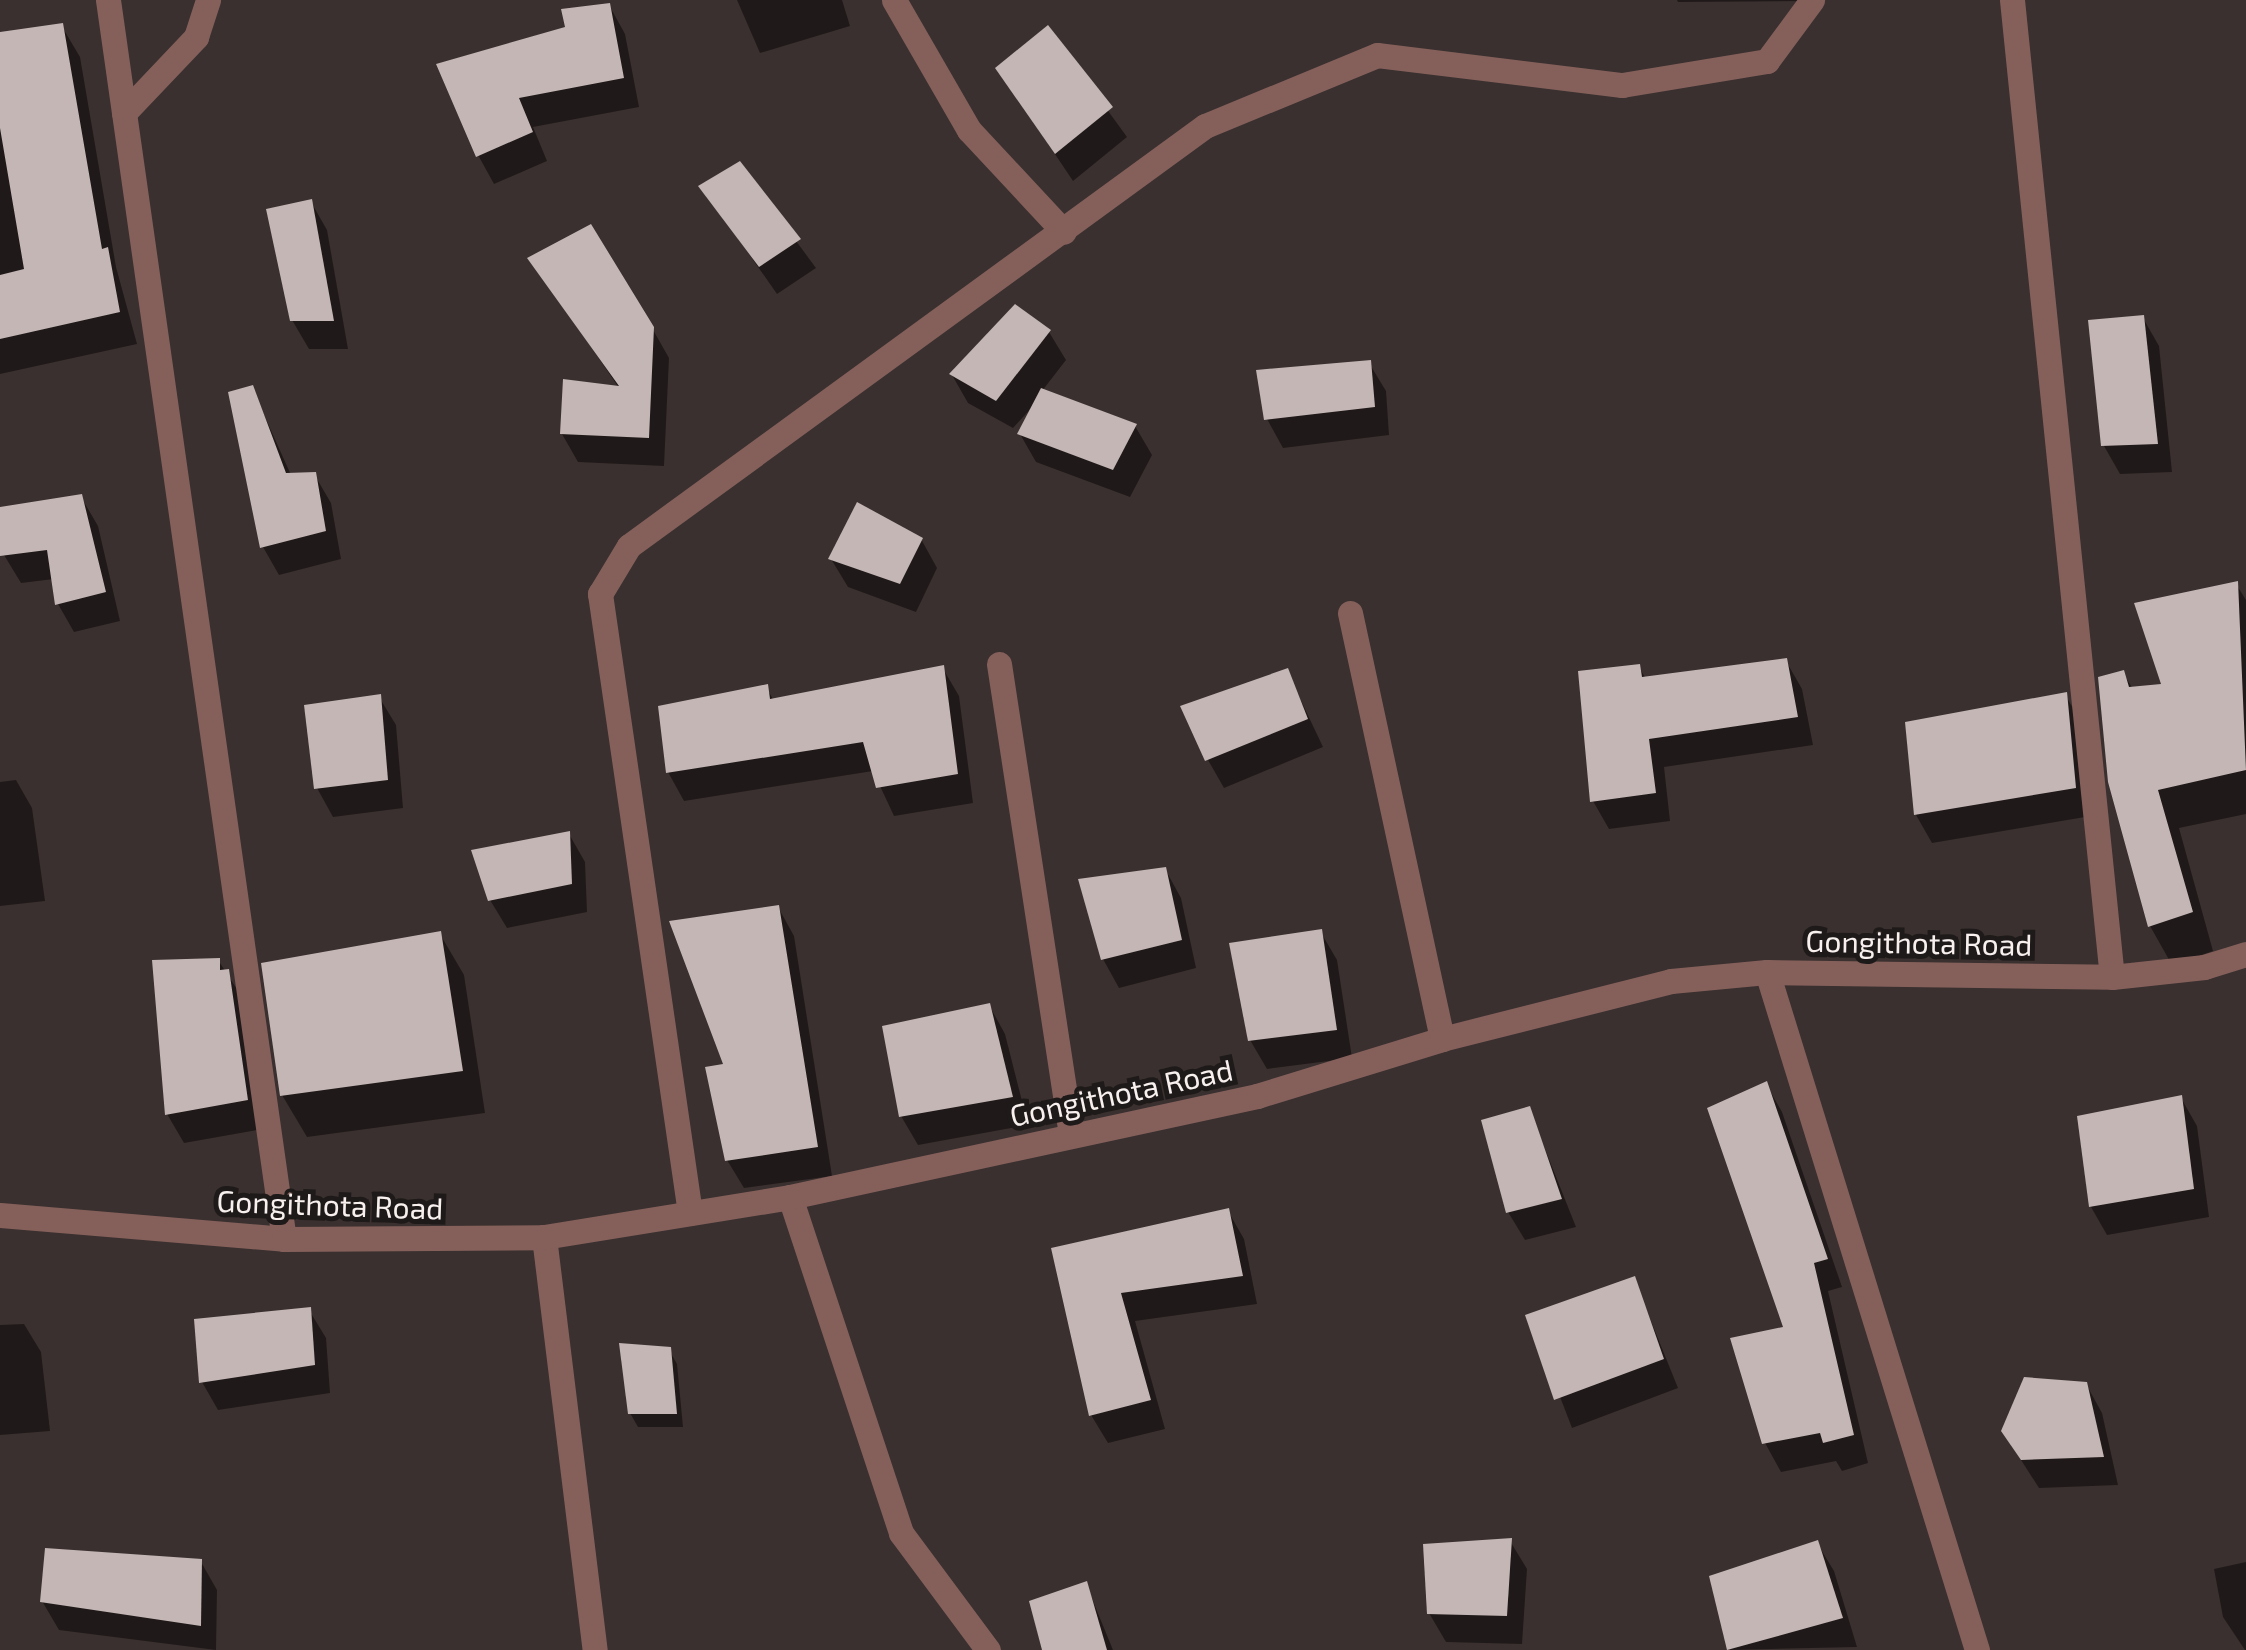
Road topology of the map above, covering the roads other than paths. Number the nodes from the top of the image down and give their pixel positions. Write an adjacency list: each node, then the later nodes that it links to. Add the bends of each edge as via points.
1 (108, 0): 6 (street)
2 (208, 0): 6 (street, via 196,37)
3 (894, 0): 7 (street, via 969,130)
4 (1812, 0): 7 (street, via 1766,61 1622,85 1377,55 1204,126)
5 (2012, 0): 12 (street)
6 (124, 113): 19 (street)
7 (1064, 232): 16 (street, via 630,546 600,594)
8 (1350, 613): 13 (street)
9 (1000, 664): 14 (street)
10 (2246, 954): 12 (street, Gongithota Road, via 2204,967)
11 (1767, 972): 12 (street, Gongithota Road); 13 (street, Gongithota Road, via 1671,982); 22 (street)
12 (2112, 977)
13 (1442, 1039): 14 (street, Gongithota Road, via 1256,1096)
14 (1071, 1136): 15 (street, Gongithota Road)
15 (790, 1197): 16 (street, Gongithota Road); 21 (street, via 901,1533)
16 (690, 1213): 18 (street, Gongithota Road)
17 (0, 1215): 19 (street, Gongithota Road)
18 (544, 1237): 19 (street, Gongithota Road); 20 (street)
19 (284, 1239)
20 (595, 1650)
21 (988, 1650)
22 (1977, 1650)

